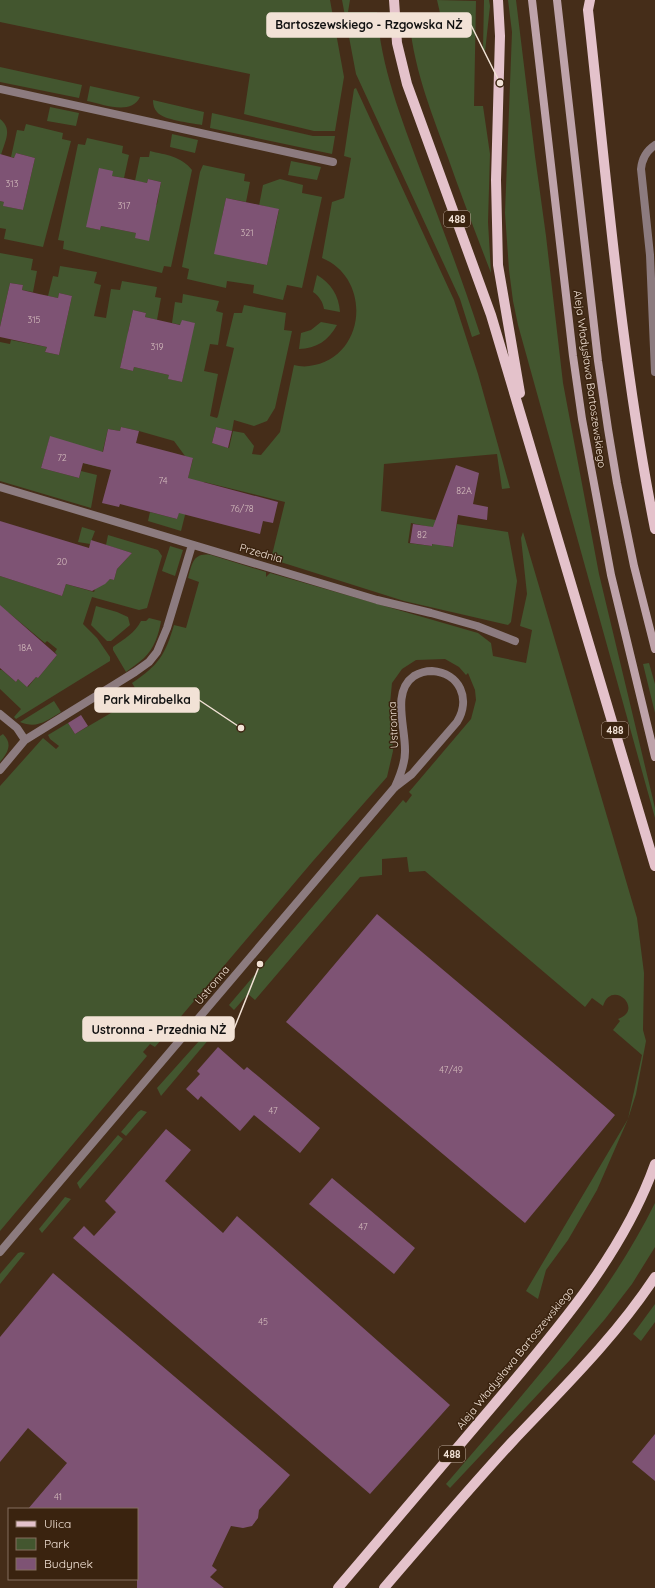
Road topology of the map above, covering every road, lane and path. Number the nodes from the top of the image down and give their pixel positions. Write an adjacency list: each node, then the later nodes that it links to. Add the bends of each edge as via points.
1 (394, 0): 10 (main road, 488, via 397,43 408,84 490,315)
2 (498, 0): 10 (main road, via 498,265)
3 (532, 0): 18 (main road, Aleja Władysława Bartoszewskiego, via 583,425 612,574)
4 (557, 0): 15 (main road, Aleja Władysława Bartoszewskiego, via 608,429 634,566)
5 (588, 3): 12 (main road, via 629,375)
6 (0, 89): 8 (street)
7 (652, 147): 9 (street, via 643,158 641,169 650,255)
8 (333, 162)
9 (655, 372)
10 (528, 437): 21 (main road, 488)
11 (0, 487): 13 (street, Przednia)
12 (655, 529)
13 (192, 545): 14 (street, Przednia, via 377,600 477,626); 17 (street, via 167,628 157,652 149,662)
14 (515, 641)
15 (655, 649)
16 (0, 714): 17 (street, via 17,728)
17 (25, 740): 19 (street)
18 (655, 757)
19 (0, 770)
20 (395, 787): 20 (street, Ustronna, via 412,774 462,713 464,701 460,688 452,678 441,672 418,674 410,679 404,688 401,703 405,753 402,771); 23 (street, Ustronna)
21 (655, 866)
22 (655, 1164): 25 (main road, Aleja Władysława Bartoszewskiego / 488, via 635,1211 620,1238 601,1269 564,1319)
23 (0, 1252)
24 (655, 1277): 26 (main road, via 592,1359 513,1442)
25 (338, 1588)
26 (384, 1588)

